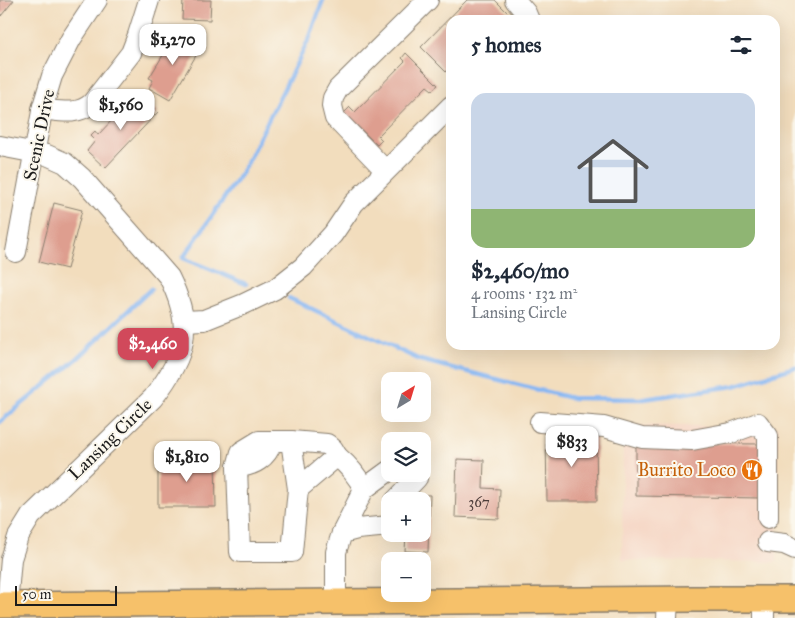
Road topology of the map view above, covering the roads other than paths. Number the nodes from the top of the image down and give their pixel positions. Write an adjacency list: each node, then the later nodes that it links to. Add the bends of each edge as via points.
1 (97, 0): 6 (street, Scenic Drive, via 71,39 52,76)
2 (149, 0): 6 (street, via 131,53 92,103 85,109 70,113)
3 (428, 0): 10 (street, via 338,88 333,98 335,118)
4 (515, 0): 5 (street)
5 (527, 15)
6 (42, 110): 9 (street, Scenic Drive)
7 (446, 111): 10 (street)
8 (0, 146): 9 (street, Lansing Circle)
9 (34, 153): 11 (street, Scenic Drive); 12 (street, Lansing Circle, via 65,163 82,178 169,277)
10 (385, 170): 12 (street, via 303,267 275,289 204,320)
11 (16, 252)
12 (184, 321): 28 (street, Lansing Circle, via 183,342 168,380 31,516 18,537 11,559)
13 (540, 422): 21 (street, via 604,427 642,438 692,440 731,433 758,423 768,436)
14 (282, 442): 15 (street, via 327,444); 18 (street); 18 (street, via 258,441 241,452 237,467 240,552 292,552)
15 (337, 456): 18 (street); 19 (street, via 359,478)
16 (381, 477): 19 (street)
17 (414, 482): 20 (street)
18 (298, 489)
19 (364, 489): 23 (street)
20 (404, 492)
21 (768, 518)
22 (381, 527): 23 (street)
23 (342, 533): 27 (street, via 336,552)
24 (768, 542): 25 (street)
25 (795, 549)
26 (795, 599): 30 (main road)
27 (336, 603): 28 (main road); 31 (main road)
28 (4, 605)
29 (667, 608): 30 (main road); 31 (main road)
30 (764, 609)
31 (476, 610)

